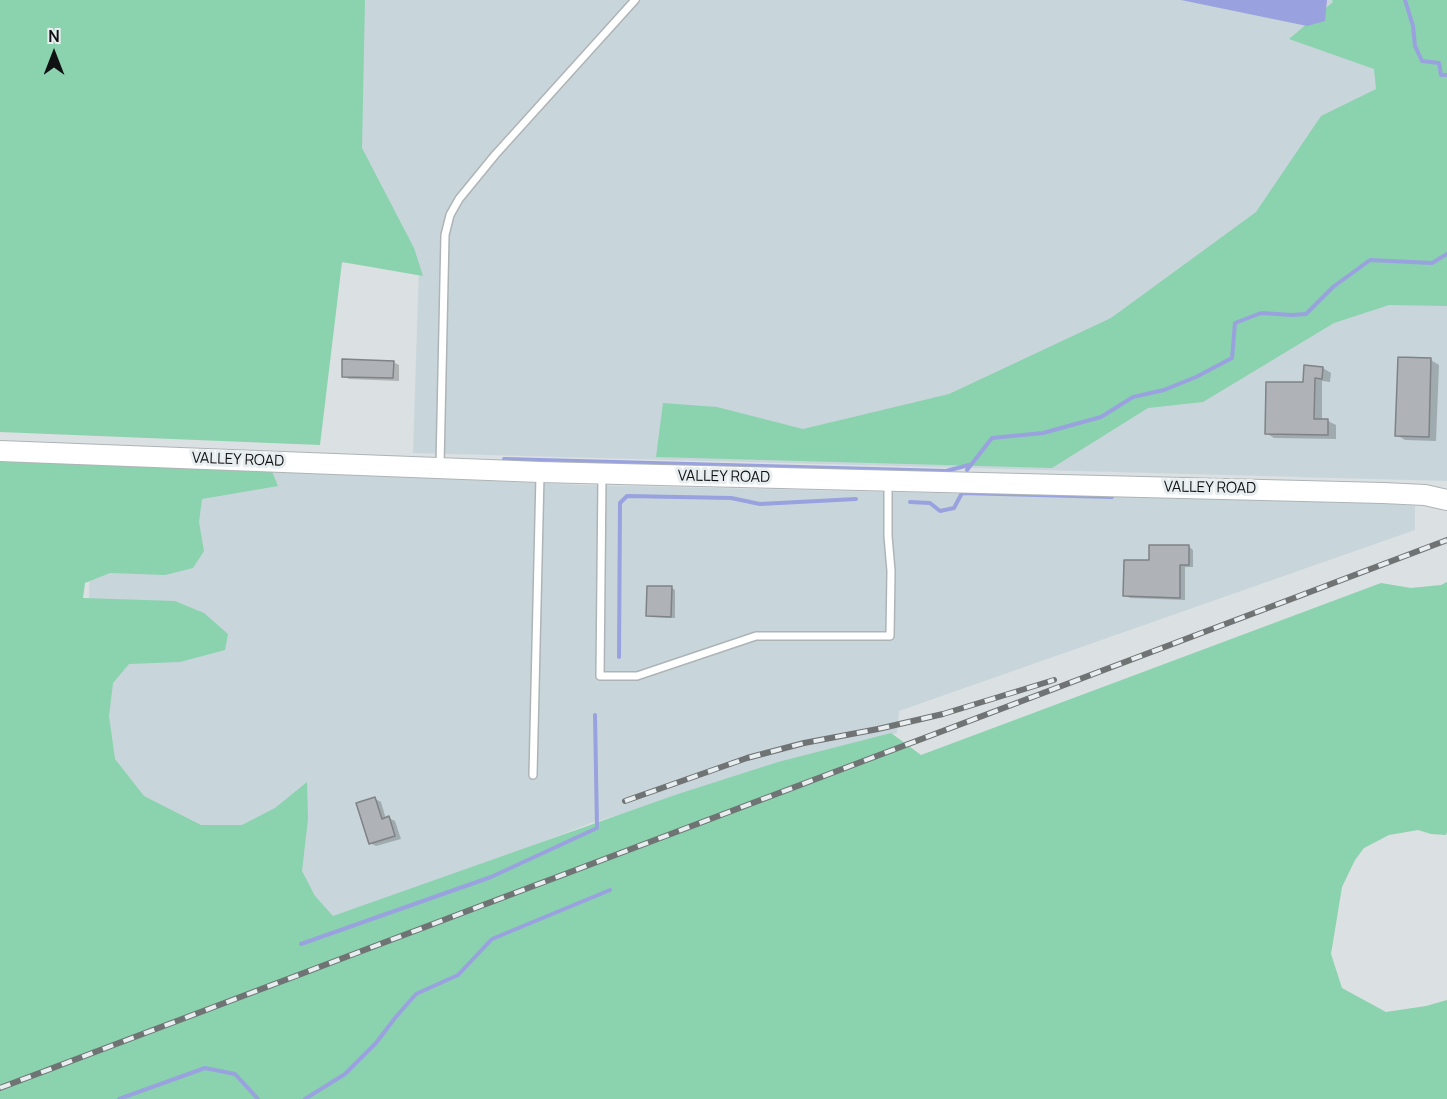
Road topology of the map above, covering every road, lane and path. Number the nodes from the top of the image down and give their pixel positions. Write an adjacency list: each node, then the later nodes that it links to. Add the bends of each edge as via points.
1 (635, 0): 3 (lane, via 495,155 450,215 445,235)
2 (0, 451): 3 (street, VALLEY ROAD)
3 (440, 469): 4 (street, VALLEY ROAD)
4 (540, 472): 5 (street, VALLEY ROAD); 8 (lane)
5 (602, 474): 6 (street, VALLEY ROAD); 6 (lane, via 600,676 637,676 756,636 890,636)
6 (888, 482): 7 (street, VALLEY ROAD, via 1383,493)
7 (1447, 500)
8 (533, 775)

